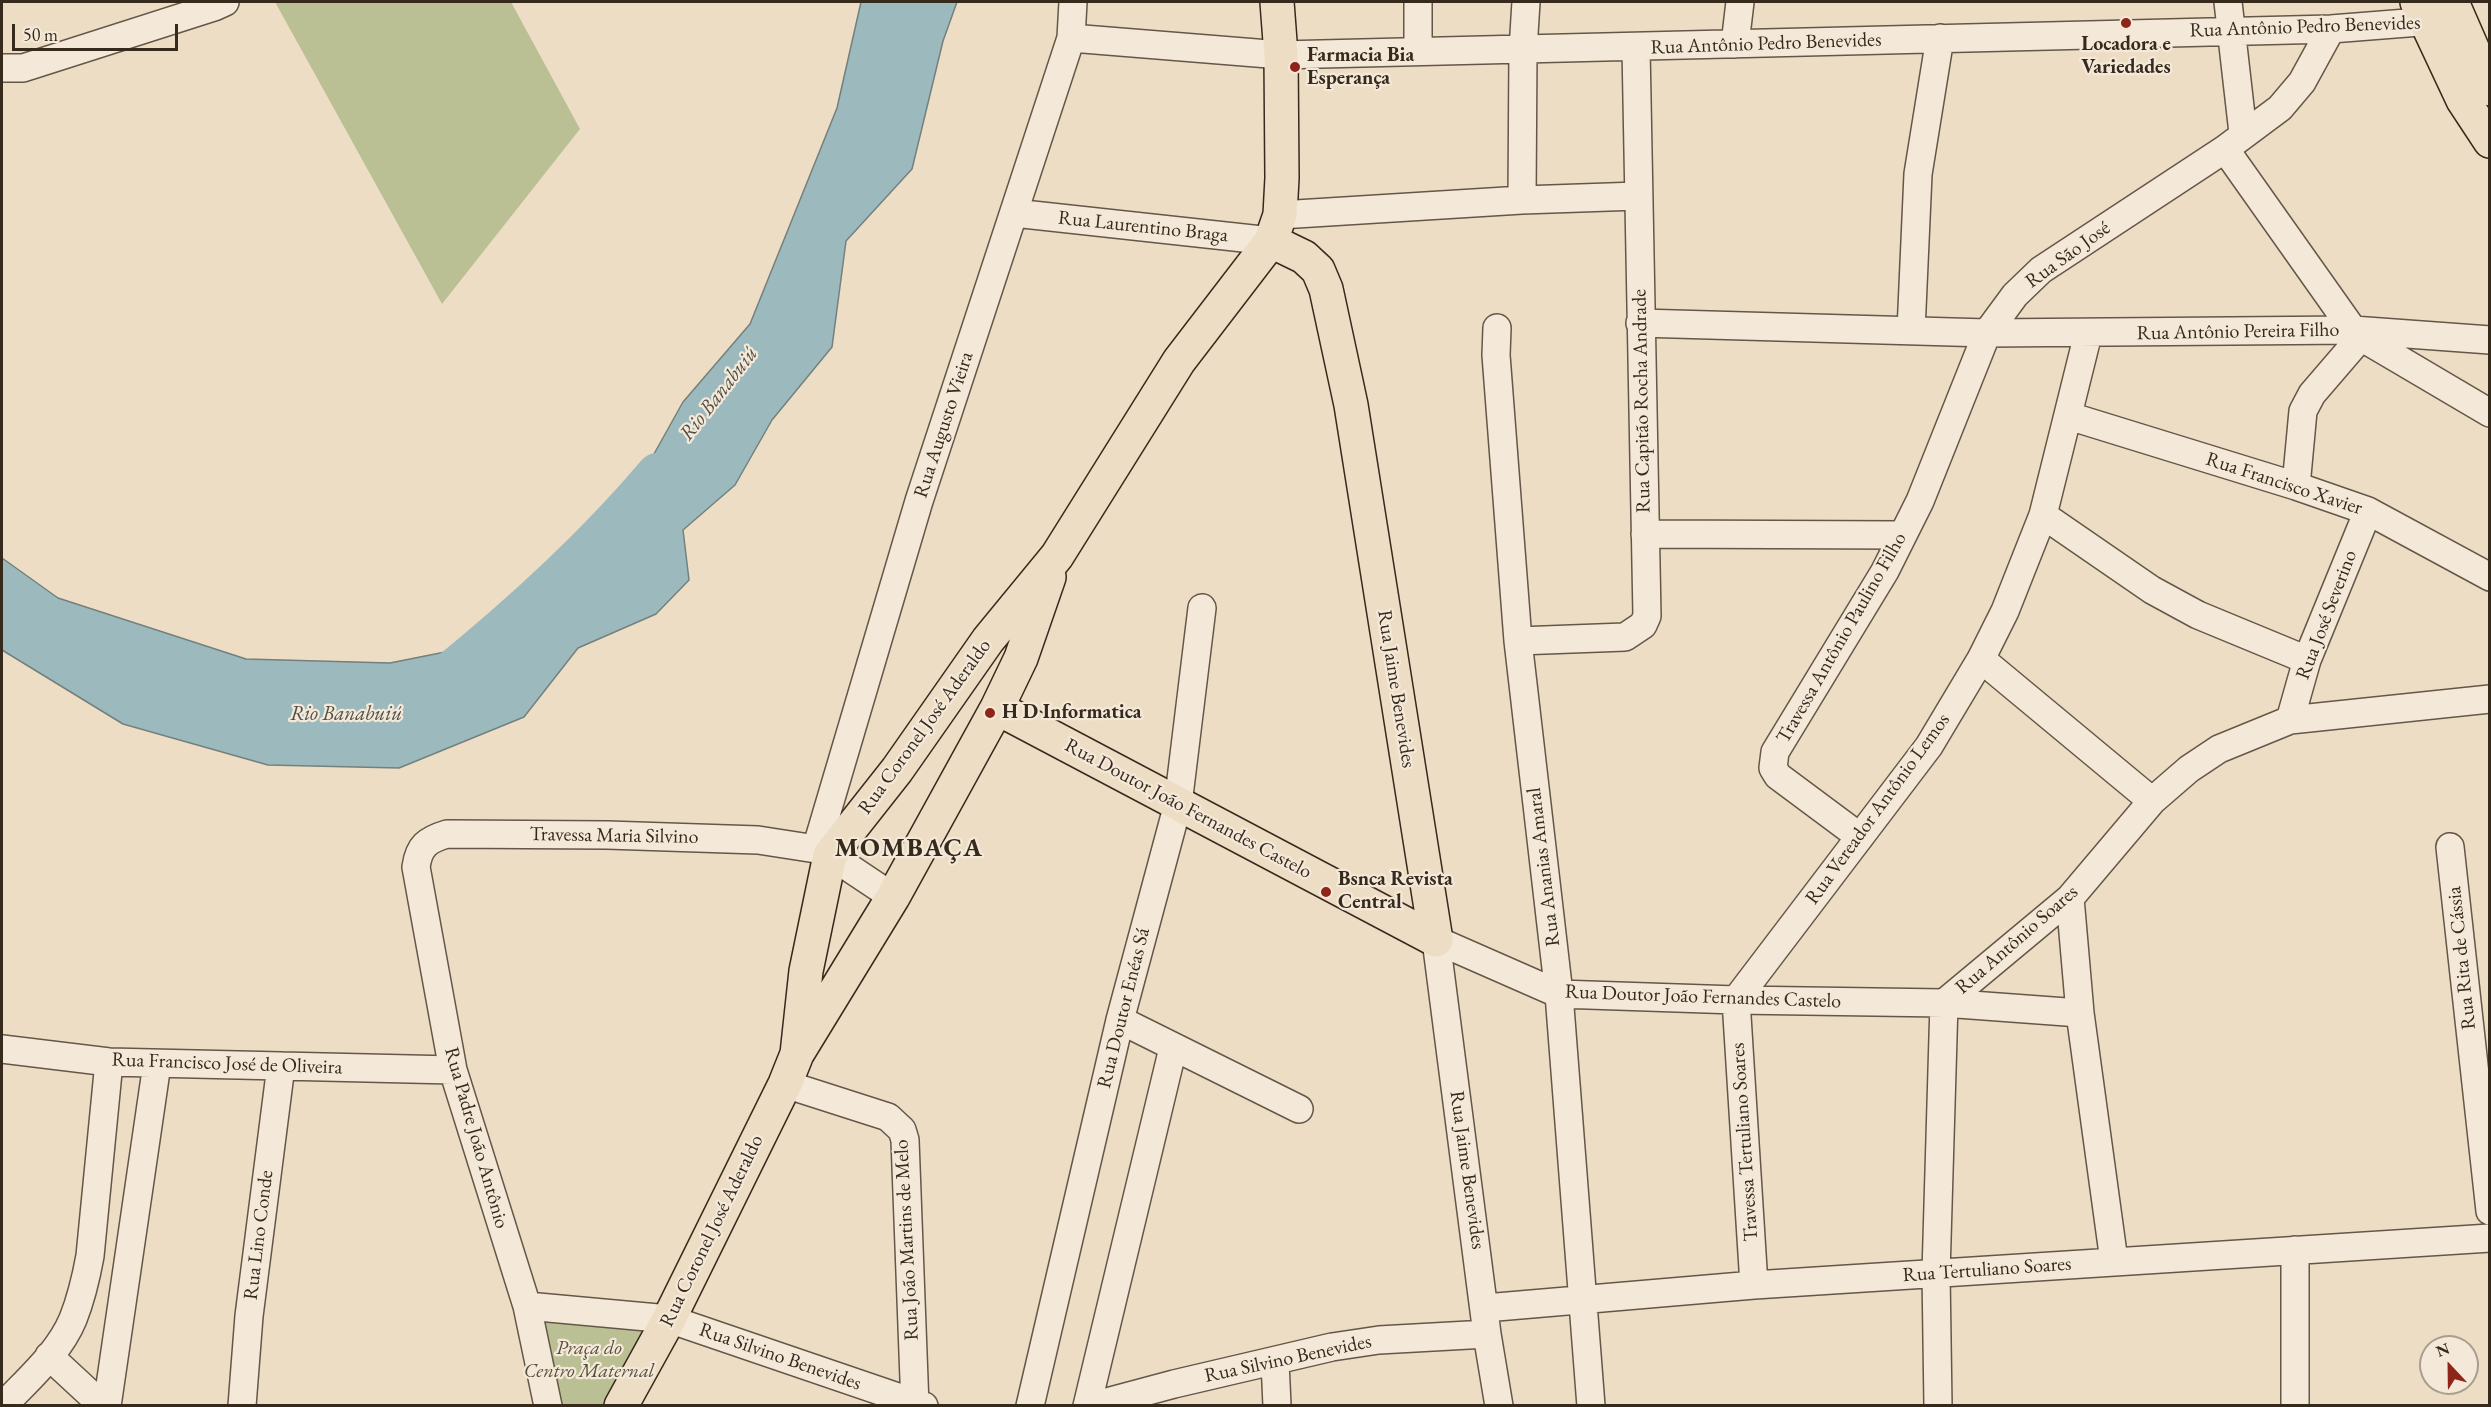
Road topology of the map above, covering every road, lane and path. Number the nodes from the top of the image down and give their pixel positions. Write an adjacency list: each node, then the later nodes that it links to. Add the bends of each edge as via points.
1 (225, 2): 19 (street, via 23,68)
2 (1073, 2): 12 (street, Rua Augusto Vieira)
3 (1277, 2): 18 (main road)
4 (1418, 2): 16 (street)
5 (1526, 2): 17 (street)
6 (1740, 2): 14 (street)
7 (2228, 2): 11 (street)
8 (2456, 10): 9 (street, Rua Antônio Pedro Benevides); 20 (main road)
9 (2422, 12): 10 (street, Rua Antônio Pedro Benevides); 22 (main road, via 2463,100)
10 (2331, 28): 11 (street, Rua Antônio Pedro Benevides); 21 (street, Rua São José, via 2292,96)
11 (2230, 31): 13 (street, Rua Antônio Pedro Benevides); 21 (street)
12 (1071, 38): 18 (street, Rua Antônio Pedro Benevides); 25 (street, Rua Augusto Vieira)
13 (1940, 38): 14 (street, Rua Antônio Pedro Benevides); 29 (street, via 1918,174)
14 (1735, 44): 15 (street, Rua Antônio Pedro Benevides)
15 (1636, 48): 17 (street, Rua Antônio Pedro Benevides); 23 (street, Rua Capitão Rocha Andrade)
16 (1418, 50): 17 (street, Rua Antônio Pedro Benevides); 18 (street, Rua Antônio Pedro Benevides)
17 (1523, 50): 24 (street)
18 (1281, 55): 26 (main road, via 1282,178)
19 (2, 68)
20 (2490, 89)
21 (2234, 141): 30 (street, Rua São José, via 2041,270 2015,295); 33 (street)
22 (2490, 141)
23 (1638, 196): 24 (street, Rua Laurentino Braga); 27 (street, Rua Capitão Rocha Andrade)
24 (1522, 200): 26 (street, Rua Laurentino Braga)
25 (1014, 213): 26 (street, Rua Laurentino Braga); 56 (street, Rua Augusto Vieira, via 919,501)
26 (1275, 228): 43 (main road, Rua Coronel José Aderaldo, via 1179,361); 60 (main road, Rua Jaime Benevides, via 1318,270 1326,289 1351,405)
27 (1640, 323): 29 (street); 41 (street, Rua Capitão Rocha Andrade)
28 (1497, 328): 46 (street, Rua Ananias Amaral)
29 (1911, 331): 30 (street)
30 (1987, 333): 32 (street, Rua Antônio Pereira Filho); 42 (street, Travessa Antônio Paulino Filho)
31 (2395, 333): 33 (street, Rua Antônio Pereira Filho); 34 (street, Rua Antônio Pereira Filho); 35 (street)
32 (2088, 334): 33 (street, Rua Antônio Pereira Filho); 37 (street, Rua Vereador Antônio Lemos)
33 (2357, 334): 35 (street); 38 (street, via 2303,411)
34 (2477, 339): 35 (street)
35 (2413, 368): 36 (street)
36 (2490, 413)
37 (2069, 416): 38 (street, Rua Francisco Xavier); 40 (street, Rua Vereador Antônio Lemos)
38 (2296, 486): 39 (street, Rua Francisco Xavier)
39 (2367, 512): 44 (street, Rua Francisco Xavier); 48 (street, Rua José Severino)
40 (2043, 515): 47 (street, Rua Vereador Antônio Lemos, via 2005,611); 48 (street, via 2152,590 2198,615)
41 (1645, 534): 42 (street); 46 (street, Rua Capitão Rocha Andrade, via 1647,616 1635,633 1625,637)
42 (1903, 535): 54 (street, Travessa Antônio Paulino Filho, via 1775,752 1773,768 1778,776)
43 (1057, 556): 50 (main road, Rua Coronel José Aderaldo, via 1021,657); 56 (main road, Rua Coronel José Aderaldo, via 988,640 897,770)
44 (2490, 577)
45 (1202, 608): 53 (street, Rua Doutor Enéas Sá)
46 (1518, 641): 61 (street, Rua Ananias Amaral)
47 (1981, 659): 52 (street); 54 (street, Rua Vereador Antônio Lemos, via 1929,746)
48 (2307, 660): 51 (street, Rua José Severino)
49 (2490, 699): 51 (street, Rua Antônio Soares)
50 (997, 708): 53 (main road, Rua Doutor João Fernandes Castelo); 58 (main road, Rua Coronel José Aderaldo)
51 (2290, 720): 52 (street, Rua Antônio Soares, via 2219,749)
52 (2152, 801): 59 (street, Rua Antônio Soares)
53 (1178, 804): 60 (main road, Rua Doutor João Fernandes Castelo); 65 (street, Rua Doutor Enéas Sá)
54 (1860, 837): 62 (street, Rua Vereador Antônio Lemos)
55 (2450, 847): 74 (street, Rua Rita de Cássia)
56 (823, 852): 57 (street, Travessa Maria Silvino, via 758,840 708,837 447,834 423,844); 58 (street); 71 (main road, Rua Coronel José Aderaldo)
57 (416, 867): 72 (street, Rua Padre João Antônio)
58 (893, 897): 71 (main road, Rua Coronel José Aderaldo)
59 (2070, 898): 63 (street, Rua Antônio Soares); 64 (street)
60 (1436, 940): 61 (street, Rua Doutor João Fernandes Castelo); 83 (street, Rua Jaime Benevides)
61 (1559, 994): 62 (street, Rua Doutor João Fernandes Castelo); 80 (street, Rua Ananias Amaral)
62 (1736, 1000): 63 (street, Rua Doutor João Fernandes Castelo); 79 (street, Travessa Tertuliano Soares)
63 (1944, 1003): 64 (street, Rua Doutor João Fernandes Castelo); 78 (street, Rua Antônio Soares)
64 (2080, 1013): 77 (street)
65 (1120, 1020): 66 (street); 92 (street, Rua Doutor Enéas Sá)
66 (1173, 1048): 73 (street); 93 (street)
67 (2, 1049): 68 (street, Rua Francisco José de Oliveira)
68 (110, 1062): 69 (street, Rua Francisco José de Oliveira); 84 (street, via 84,1288 72,1321)
69 (157, 1064): 70 (street, Rua Francisco José de Oliveira); 88 (street)
70 (280, 1066): 72 (street, Rua Francisco José de Oliveira); 89 (street, Rua Lino Conde, via 249,1316)
71 (791, 1069): 82 (main road, Rua Coronel José Aderaldo); 86 (street, Rua João Martins de Melo, via 888,1117 902,1130)
72 (453, 1070): 81 (street, Rua Padre João Antônio)
73 (1299, 1109)
74 (2490, 1211)
75 (2490, 1238): 76 (street, Rua Tertuliano Soares)
76 (2295, 1250): 77 (street, Rua Tertuliano Soares); 99 (street)
77 (2114, 1261): 78 (street, Rua Tertuliano Soares)
78 (1936, 1273): 79 (street, Rua Tertuliano Soares); 98 (street, Rua Antônio Soares)
79 (1754, 1285): 80 (street, Rua Tertuliano Soares)
80 (1582, 1299): 83 (street, Rua Tertuliano Soares); 97 (street, Rua Ananias Amaral)
81 (527, 1306): 82 (street, Rua Silvino Benevides); 90 (street, Rua Padre João Antônio)
82 (669, 1319): 86 (street, Rua Silvino Benevides); 91 (main road, Rua Coronel José Aderaldo)
83 (1486, 1321): 85 (street, Rua Silvino Benevides, via 1332,1347); 96 (street, Rua Jaime Benevides)
84 (50, 1356): 87 (street); 88 (street)
85 (1275, 1361): 94 (street, Rua Silvino Benevides); 95 (street)
86 (918, 1404)
87 (3, 1406)
88 (105, 1406)
89 (242, 1406)
90 (548, 1406)
91 (621, 1406)
92 (1030, 1406)
93 (1088, 1406)
94 (1092, 1406)
95 (1277, 1406)
96 (1499, 1406)
97 (1591, 1406)
98 (1938, 1406)
99 (2295, 1406)

